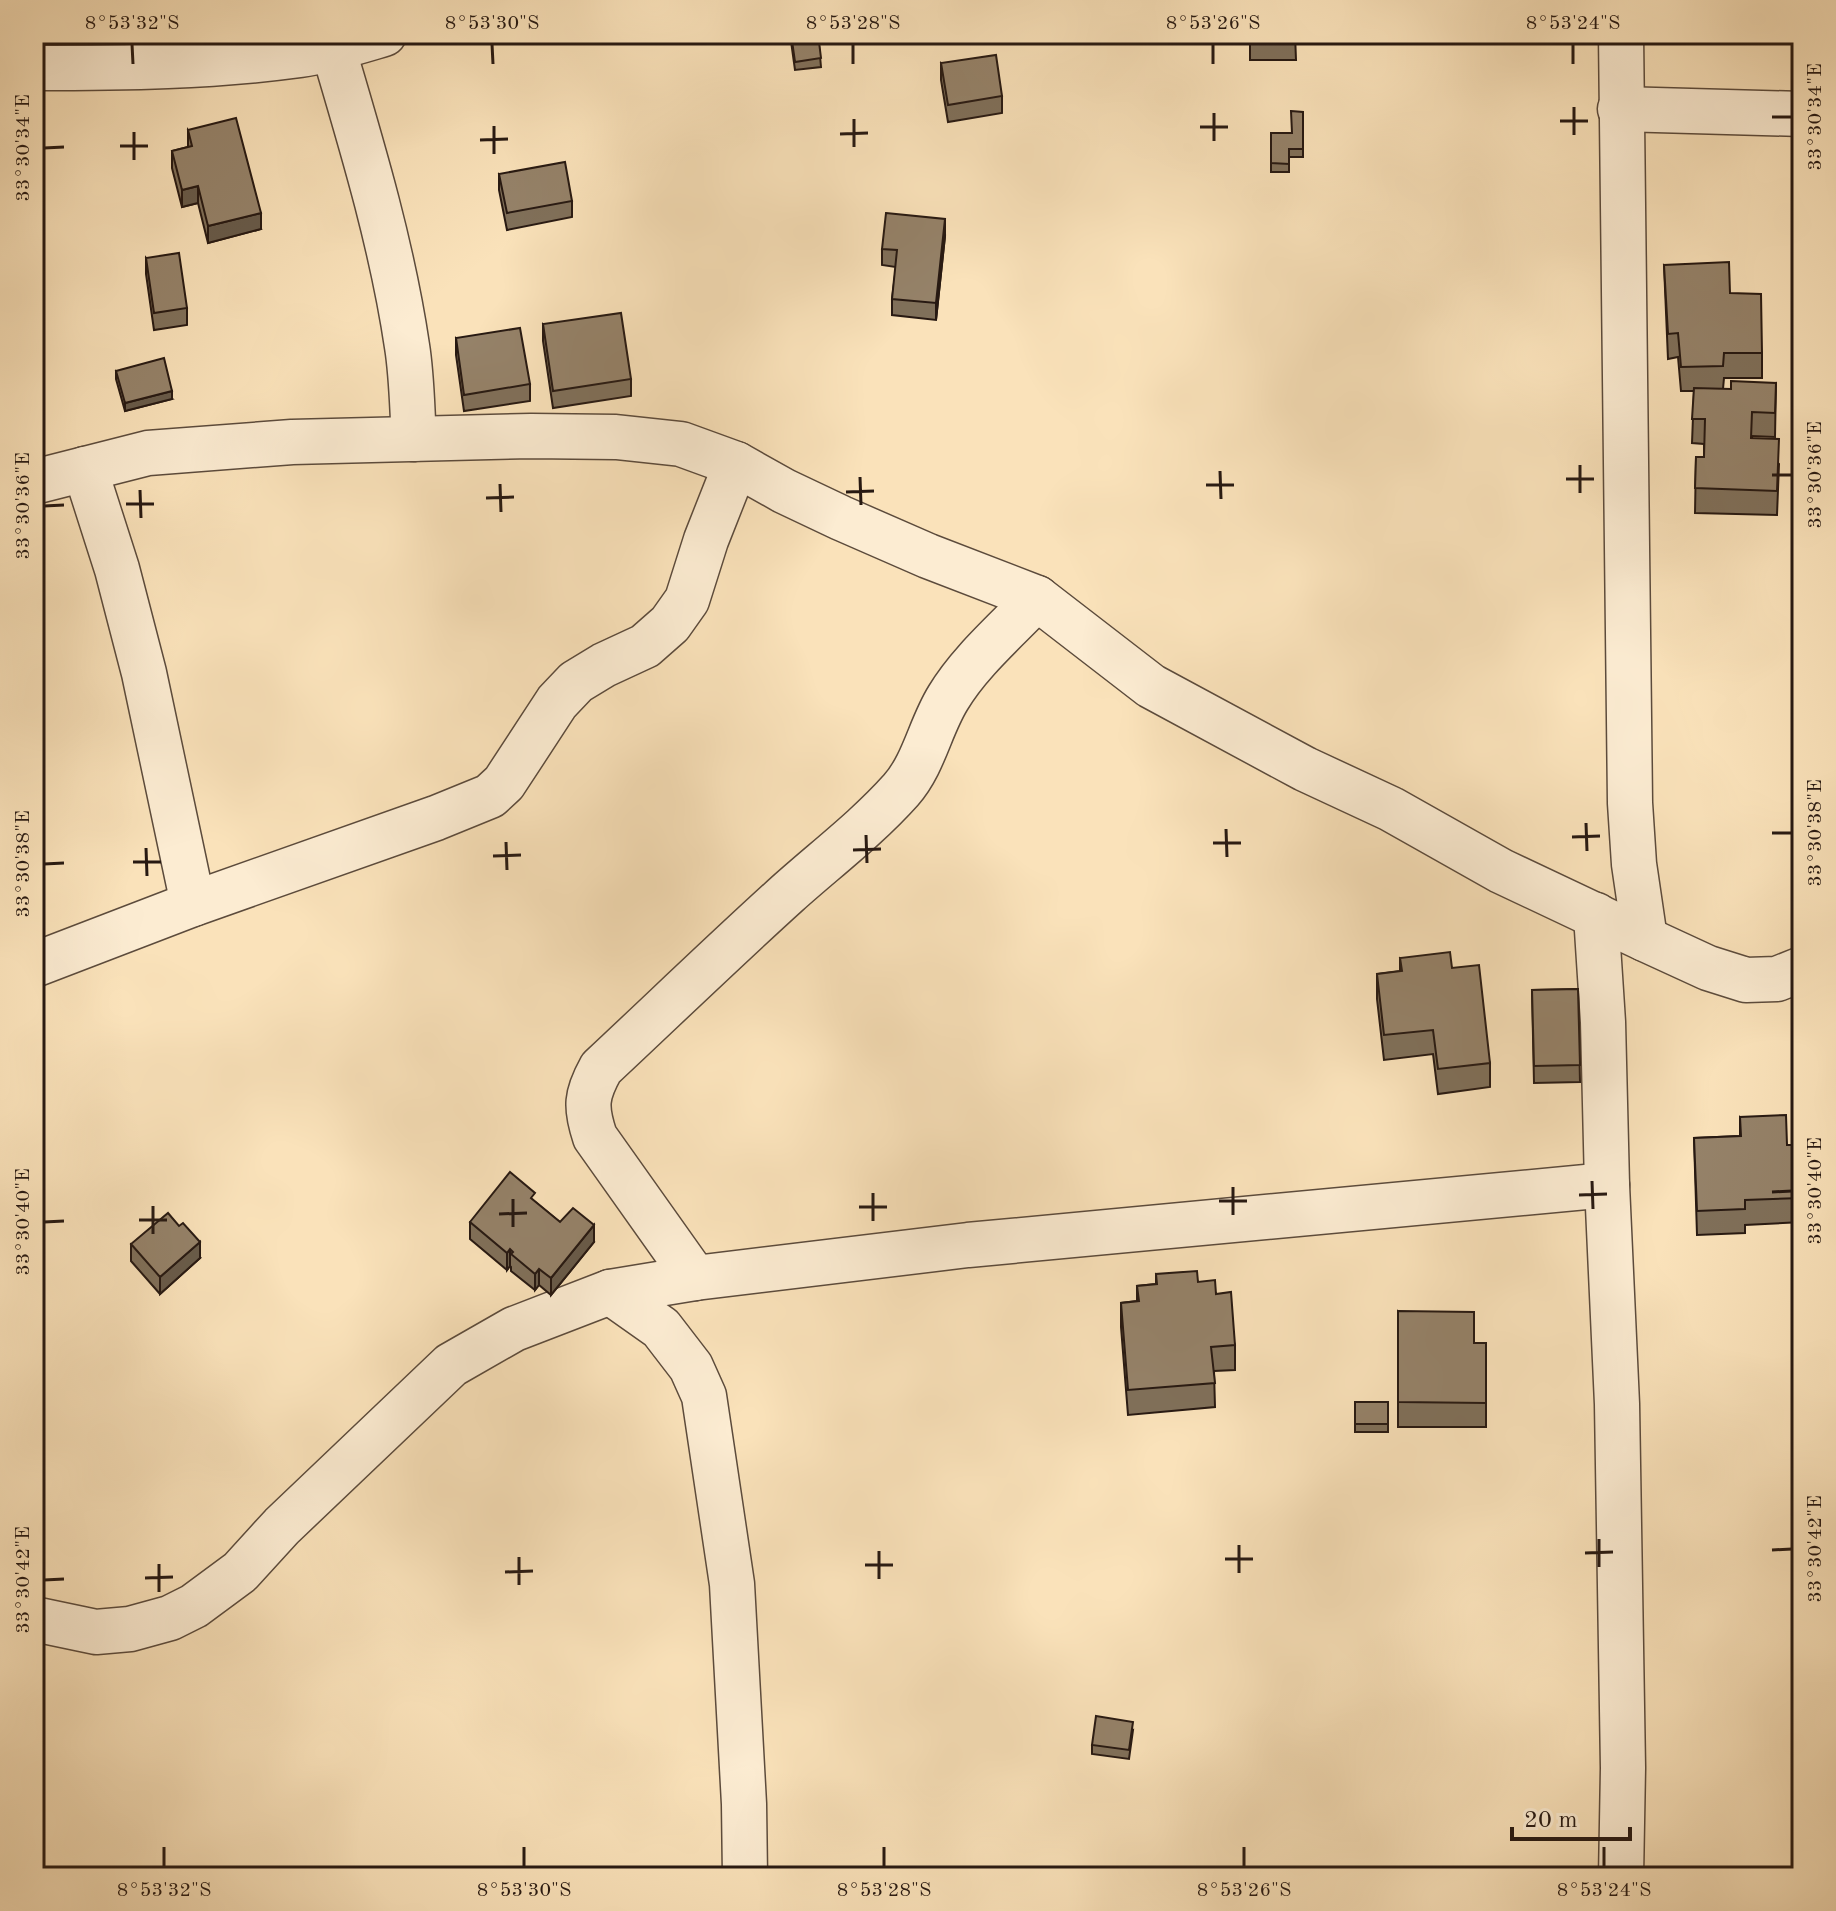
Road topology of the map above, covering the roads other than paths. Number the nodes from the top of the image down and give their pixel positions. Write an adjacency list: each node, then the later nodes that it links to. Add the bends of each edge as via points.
1 (384, 34): 3 (street)
2 (1621, 34): 5 (street)
3 (333, 48): 4 (street, via 165,66); 7 (street, via 392,263 408,348)
4 (34, 68)
5 (1620, 109): 6 (street); 14 (street, via 1630,803)
6 (1802, 114)
7 (414, 439): 8 (street, via 616,437 681,444); 9 (street, via 148,453)
8 (736, 464): 11 (street, via 841,518); 12 (street, via 687,600 670,624 645,646 576,682 490,796)
9 (85, 469): 10 (street); 12 (street, via 144,673)
10 (34, 482)
11 (1037, 598): 13 (street, via 1151,686 1501,871); 18 (street, via 951,693 904,786 601,1068 591,1086 587,1114 595,1137)
12 (193, 904): 15 (street)
13 (1596, 915): 14 (street); 17 (street)
14 (1645, 939): 16 (street, via 1746,980 1777,979)
15 (34, 965)
16 (1802, 969)
17 (1607, 1185): 18 (street, via 968,1245); 22 (street, via 1617,1419)
18 (695, 1278): 19 (street)
19 (610, 1292): 20 (street, via 514,1329 451,1365 240,1572 194,1606 130,1629 96,1632); 21 (street, via 661,1328 691,1367 704,1396 732,1584)
20 (34, 1619)
21 (745, 1877)
22 (1621, 1877)

